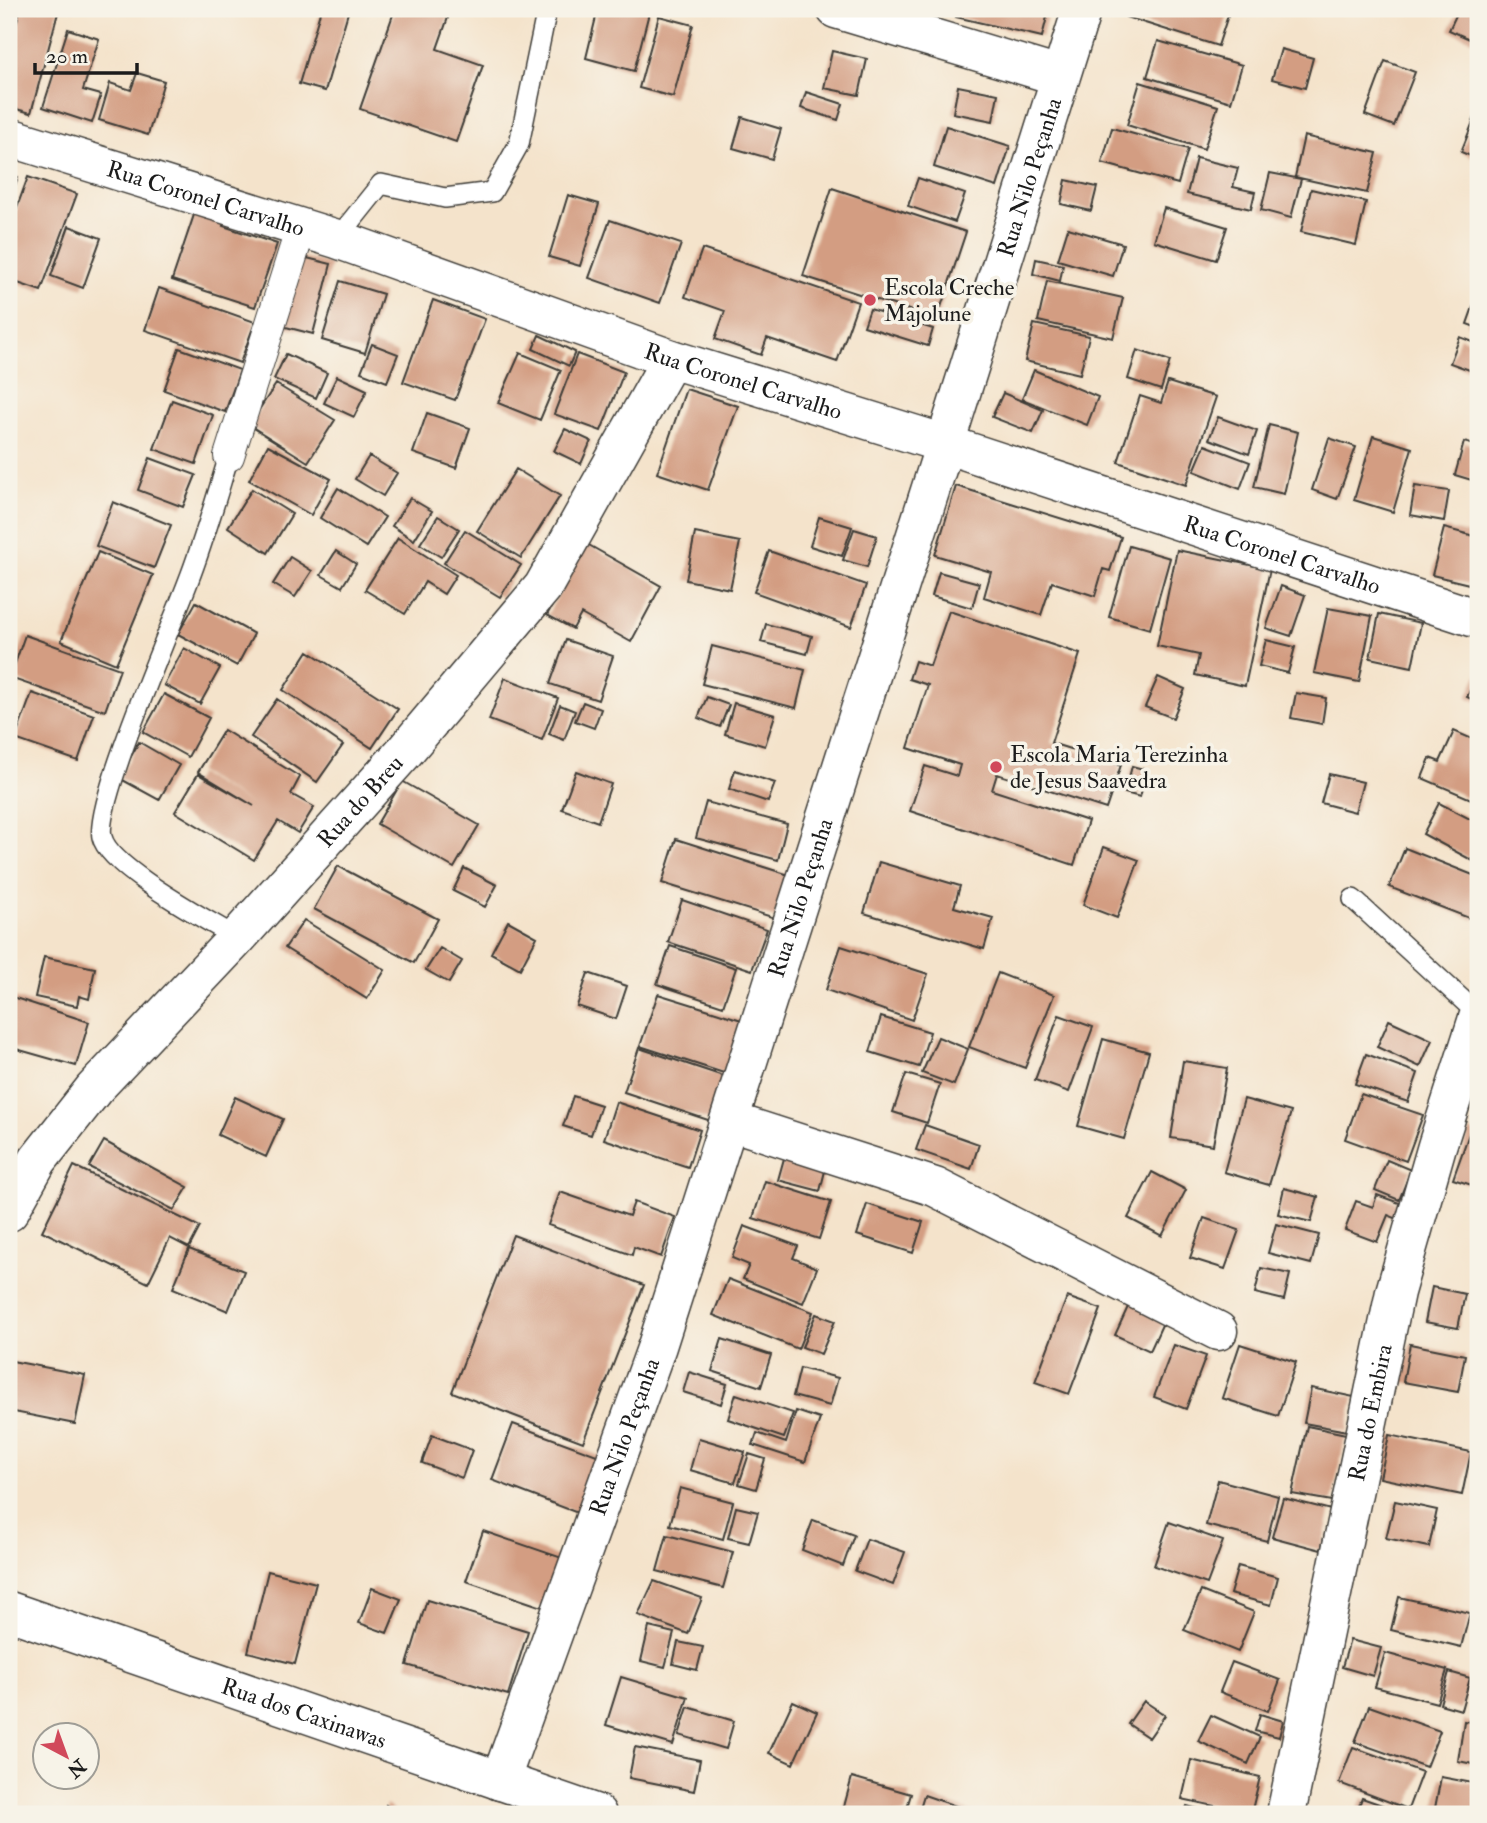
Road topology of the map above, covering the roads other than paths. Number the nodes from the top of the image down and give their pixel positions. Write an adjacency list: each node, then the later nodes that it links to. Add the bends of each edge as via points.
1 (547, 9): 7 (lane, via 519,144 492,191 445,198 381,184)
2 (836, 9): 4 (street)
3 (1082, 9): 4 (street, Rua Nilo Peçanha)
4 (1059, 76): 9 (street, Rua Nilo Peçanha)
5 (9, 137): 6 (street, Rua Coronel Carvalho)
6 (301, 228): 7 (street, Rua Coronel Carvalho); 10 (street)
7 (337, 239): 8 (street, Rua Coronel Carvalho)
8 (671, 359): 9 (street, Rua Coronel Carvalho); 13 (street, Rua do Breu, via 542,587 405,751)
9 (945, 444): 11 (street, Rua Coronel Carvalho); 15 (street, Rua Nilo Peçanha)
10 (229, 456): 13 (lane, via 190,579 101,820 102,839 124,865)
11 (1478, 619)
12 (1353, 899): 14 (lane)
13 (237, 938): 16 (street, Rua do Breu, via 94,1089 38,1160)
14 (1478, 1016): 21 (street, Rua do Embira, via 1395,1292)
15 (730, 1121): 17 (street, via 935,1187); 19 (street, Rua Nilo Peçanha, via 657,1346)
16 (9, 1212)
17 (1218, 1331)
18 (9, 1611): 19 (street, Rua dos Caxinawas)
19 (500, 1781): 20 (street, Rua dos Caxinawas)
20 (597, 1814)
21 (1286, 1814)

